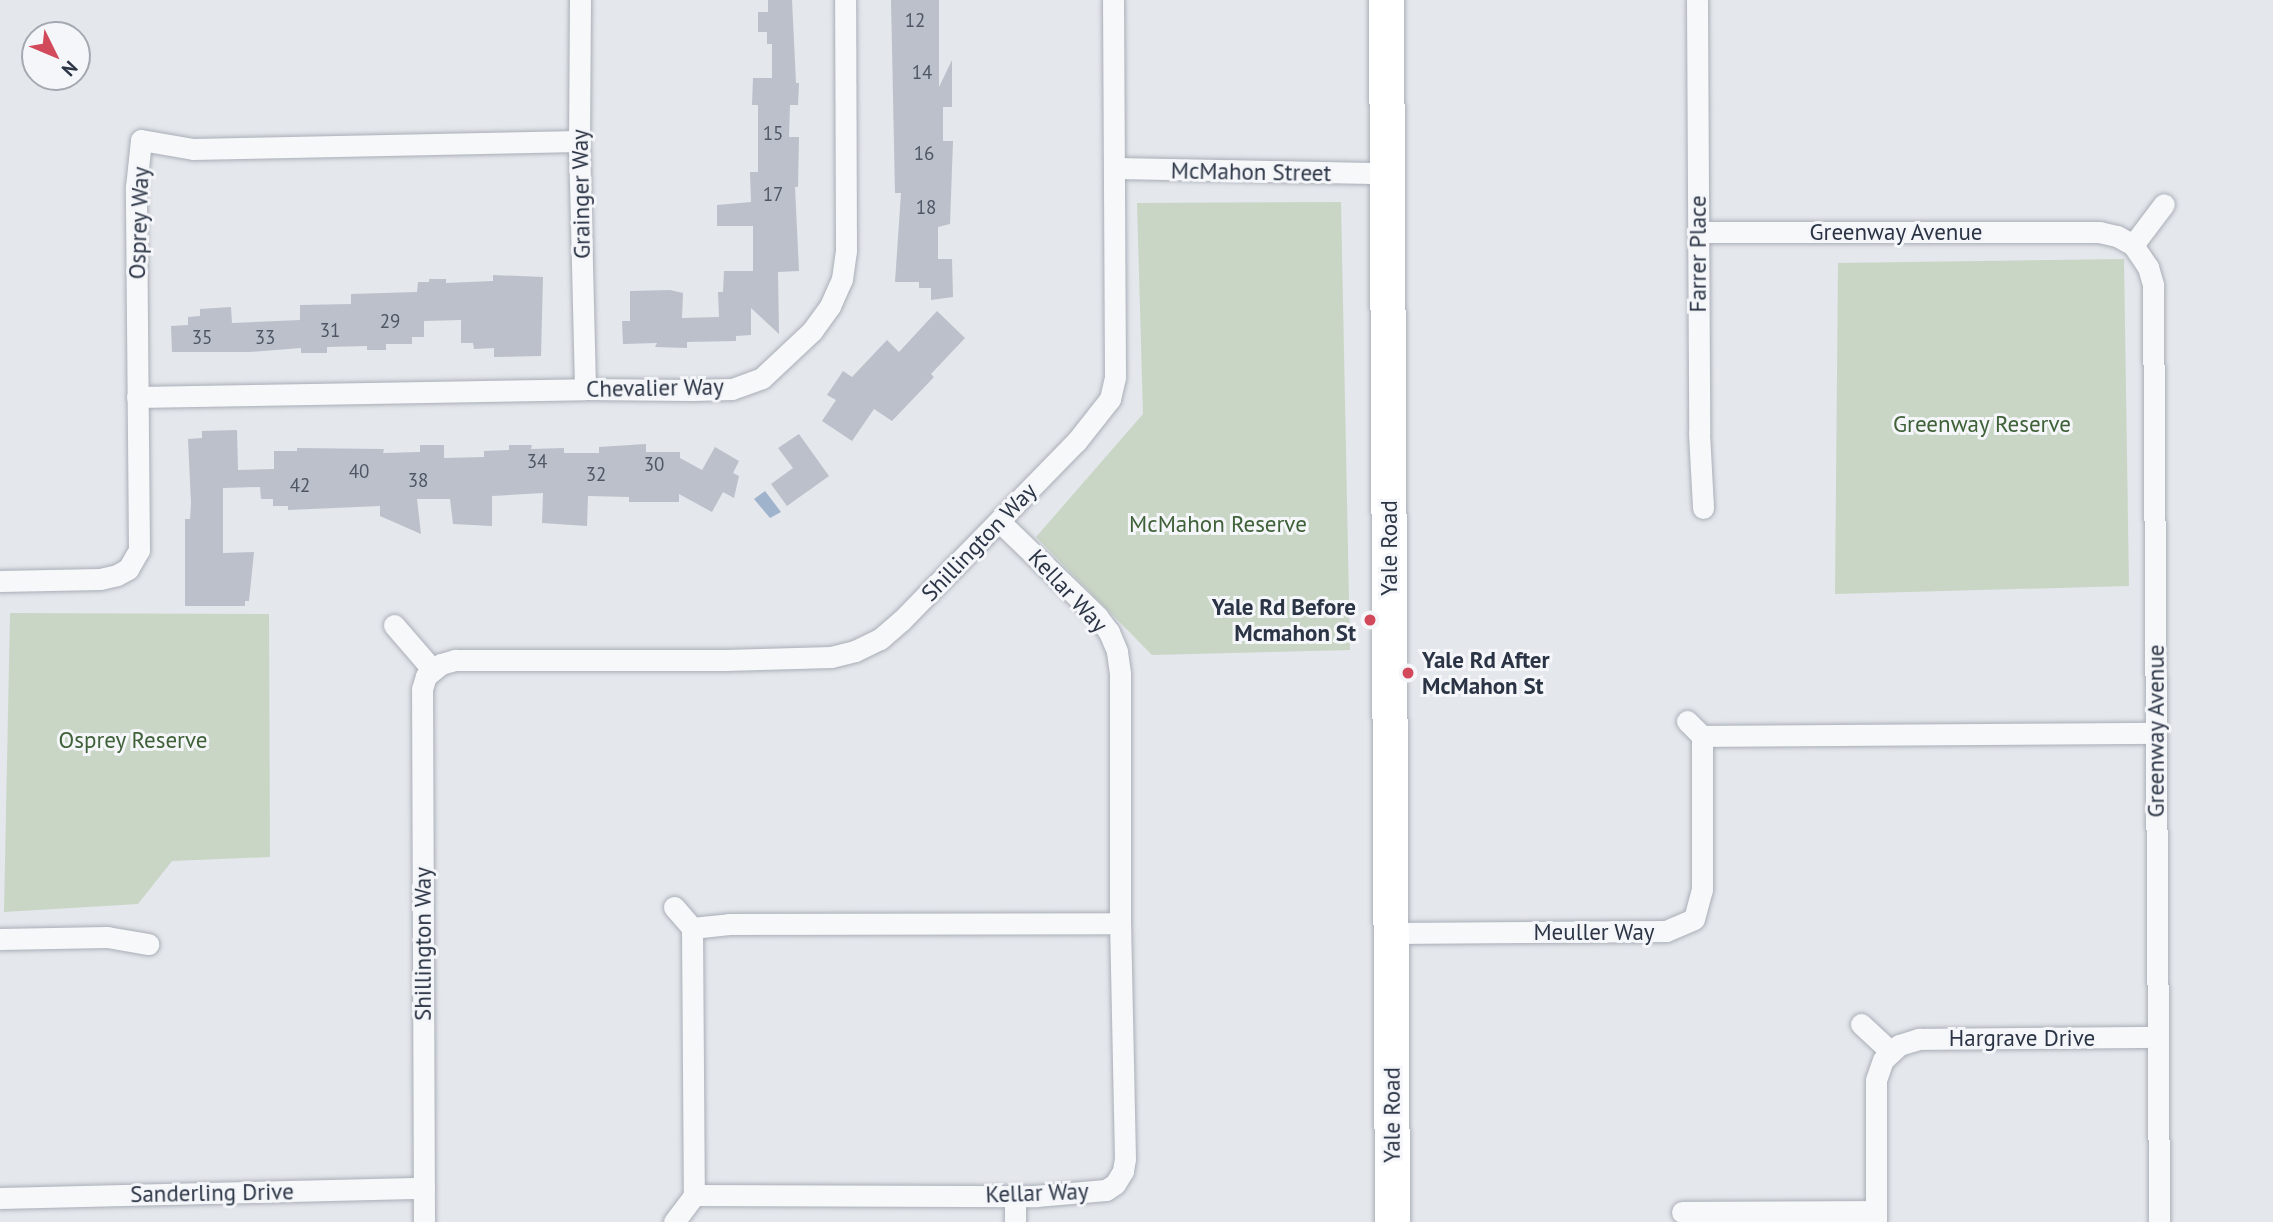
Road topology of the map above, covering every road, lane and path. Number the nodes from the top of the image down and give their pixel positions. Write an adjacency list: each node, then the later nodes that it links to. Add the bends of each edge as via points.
1 (580, 0): 6 (street, Grainger Way)
2 (845, 0): 12 (street, Chevalier Way, via 846,251 842,279 831,306 812,331 762,378 732,388)
3 (1113, 0): 7 (street, Shillington Way)
4 (1386, 0): 8 (main road, Yale Road)
5 (1697, 0): 10 (street, Farrer Place)
6 (579, 141): 12 (street, Grainger Way); 13 (street, Osprey Way, via 193,149 141,140 136,187)
7 (1115, 168): 8 (street, McMahon Street); 15 (street, Shillington Way, via 1115,377 1110,399 1076,442)
8 (1387, 173): 25 (main road, Yale Road)
9 (2164, 204): 11 (street)
10 (1698, 232): 11 (street, Greenway Avenue, via 2099,232); 14 (street, Farrer Place)
11 (2133, 245): 20 (street, Greenway Avenue, via 2148,267 2153,285)
12 (585, 389): 13 (street, Chevalier Way)
13 (137, 397): 16 (street, Osprey Way, via 139,550 135,560 117,575 100,579)
14 (1703, 508)
15 (999, 521): 18 (street, Shillington Way, via 902,621 855,651 831,657 725,660 455,660); 23 (street, Kellar Way, via 1097,616 1117,651)
16 (0, 581)
17 (394, 625): 18 (street)
18 (432, 669): 31 (street, Shillington Way, via 422,689)
19 (1687, 720): 21 (street)
20 (2156, 733): 21 (street); 29 (street, Greenway Avenue)
21 (1702, 736): 25 (street, Meuller Way, via 1702,890 1694,919 1667,931)
22 (674, 907): 24 (street)
23 (1119, 923): 24 (street, via 729,924); 33 (street, Kellar Way, via 1123,1171 1106,1190)
24 (692, 928): 32 (street)
25 (1391, 933): 40 (main road, Yale Road)
26 (0, 939): 27 (street, via 107,937)
27 (148, 944)
28 (1861, 1024): 30 (street)
29 (2157, 1037): 30 (street, Hargrave Drive, via 1919,1039 1908,1040); 41 (street, Greenway Avenue)
30 (1890, 1052): 36 (street, via 1876,1080)
31 (424, 1188): 34 (street, Sanderling Drive); 37 (street, Shillington Way)
32 (694, 1195): 33 (street, Kellar Way); 38 (street)
33 (1015, 1196): 39 (street)
34 (0, 1198)
35 (1682, 1212): 36 (street)
36 (1876, 1217)
37 (424, 1222)
38 (674, 1222)
39 (1015, 1222)
40 (1392, 1222)
41 (2159, 1222)

